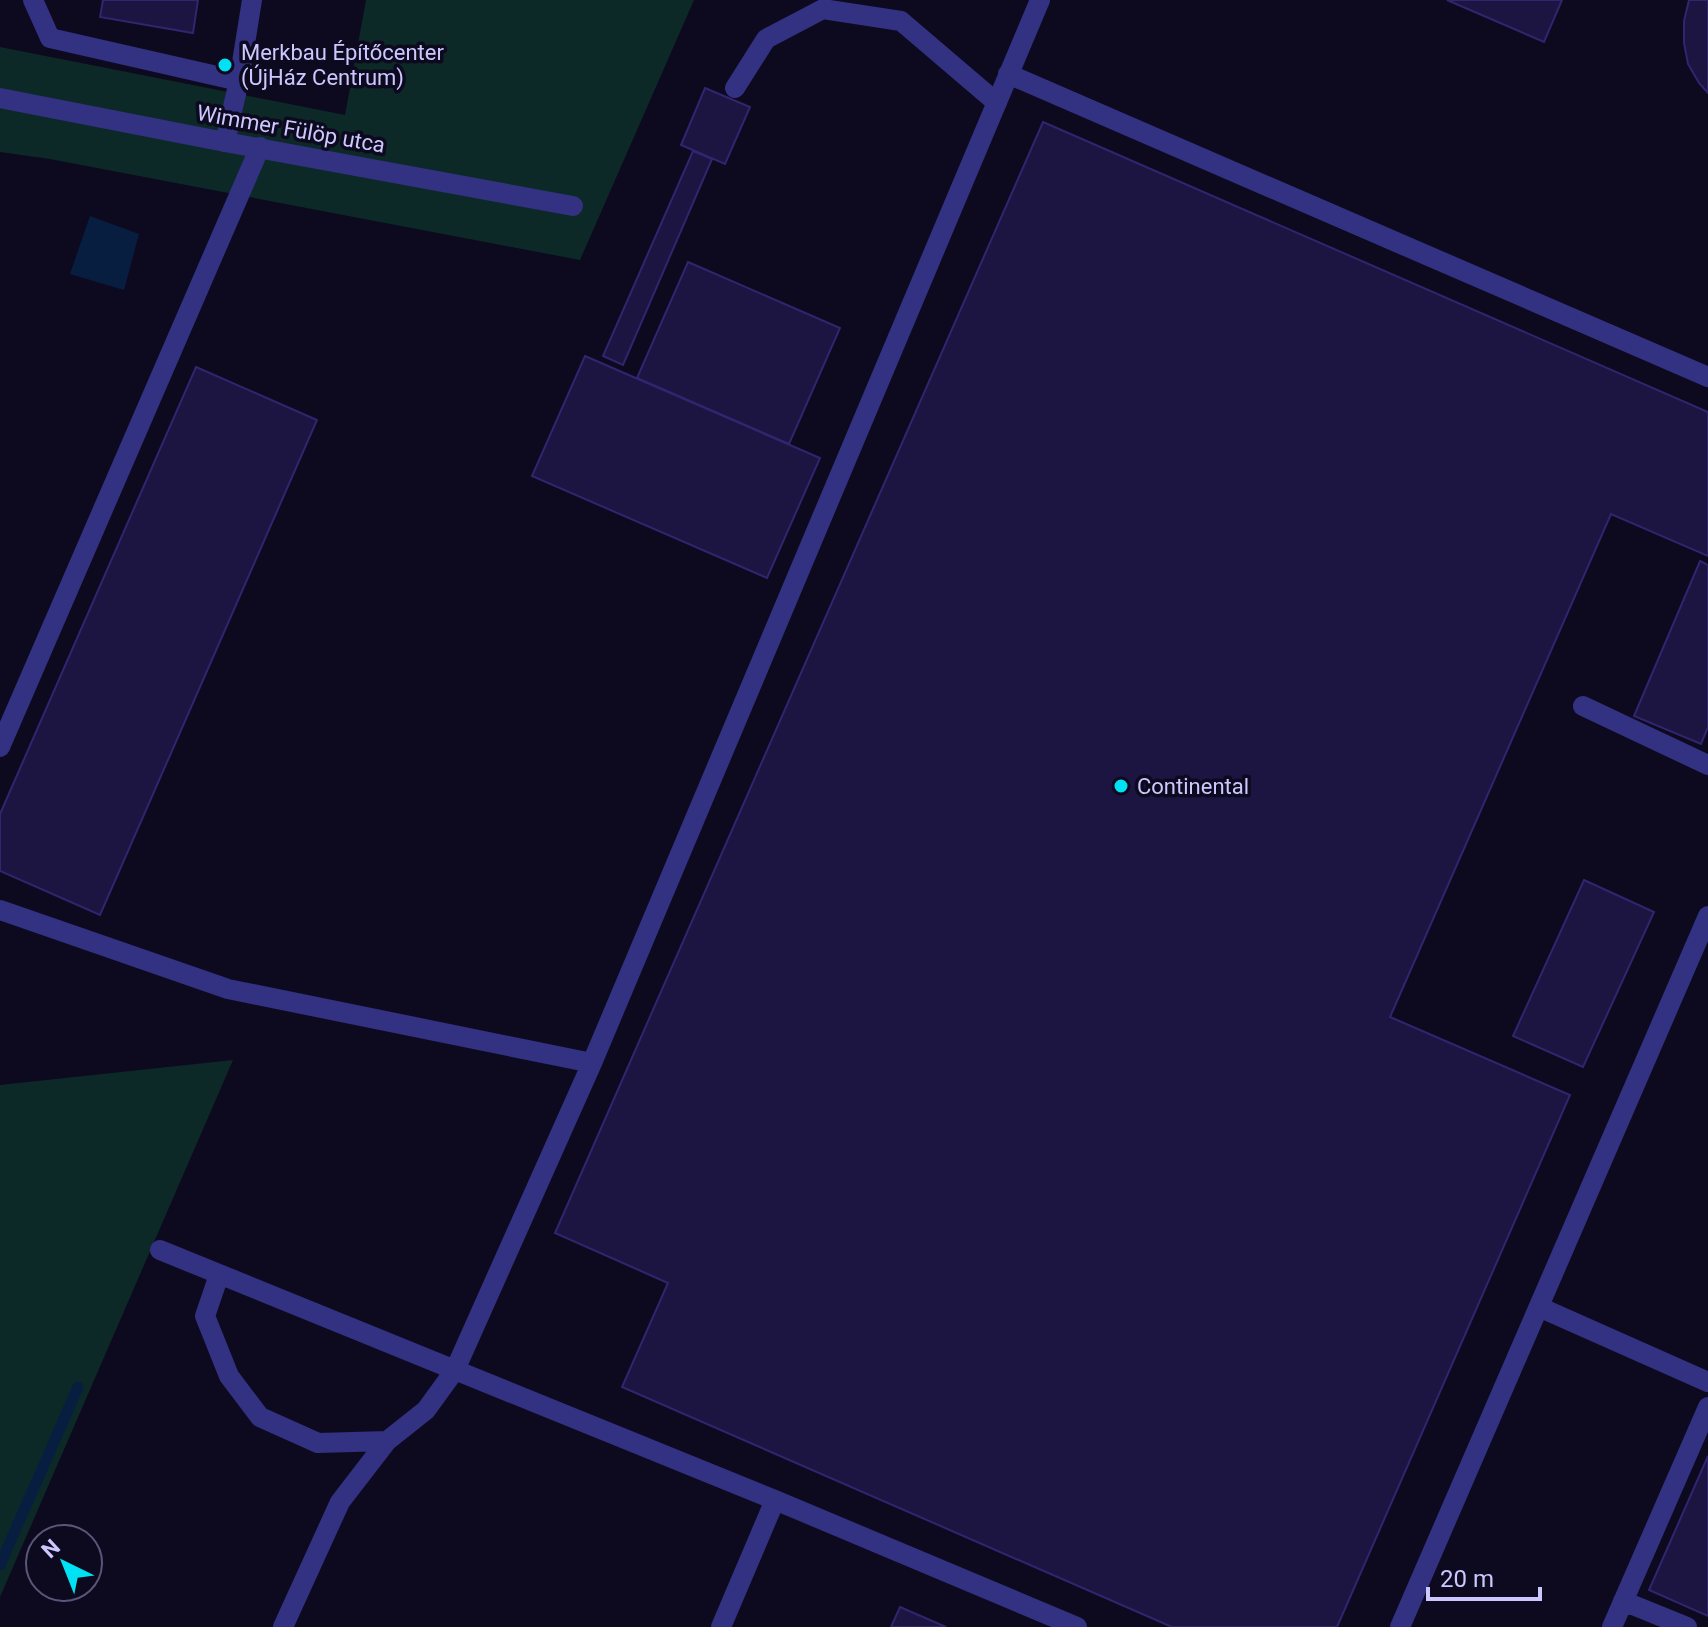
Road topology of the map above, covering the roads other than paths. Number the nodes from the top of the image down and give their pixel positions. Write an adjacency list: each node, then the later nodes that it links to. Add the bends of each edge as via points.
1 (33, 0): 5 (street, via 50,38)
2 (252, 0): 5 (street)
3 (1040, 0): 4 (street)
4 (1008, 74): 8 (street); 12 (street)
5 (239, 81): 9 (street)
6 (735, 88): 8 (street, via 766,39 823,9 901,21)
7 (0, 98): 9 (street, Wimmer Fülöp utca)
8 (997, 103): 19 (street)
9 (225, 142): 10 (street, Wimmer Fülöp utca)
10 (260, 147): 11 (street, Wimmer Fülöp utca); 14 (street)
11 (573, 206)
12 (1708, 377)
13 (1583, 706): 15 (street)
14 (0, 747)
15 (1708, 765)
16 (0, 910): 19 (street, via 228,989)
17 (1708, 916): 18 (street)
18 (1699, 961): 22 (street)
19 (592, 1063): 23 (street)
20 (160, 1250): 21 (street)
21 (219, 1275): 23 (street); 26 (street, via 205,1316 229,1376 260,1417 318,1443)
22 (1539, 1307): 24 (street); 32 (street)
23 (455, 1370): 26 (street, via 426,1410); 27 (street)
24 (1708, 1382)
25 (1708, 1407): 28 (street)
26 (387, 1441): 29 (street, via 340,1502)
27 (775, 1500): 30 (street); 31 (street)
28 (1623, 1601): 33 (street); 34 (street)
29 (283, 1627)
30 (721, 1627)
31 (1077, 1627)
32 (1400, 1627)
33 (1612, 1627)
34 (1687, 1627)

